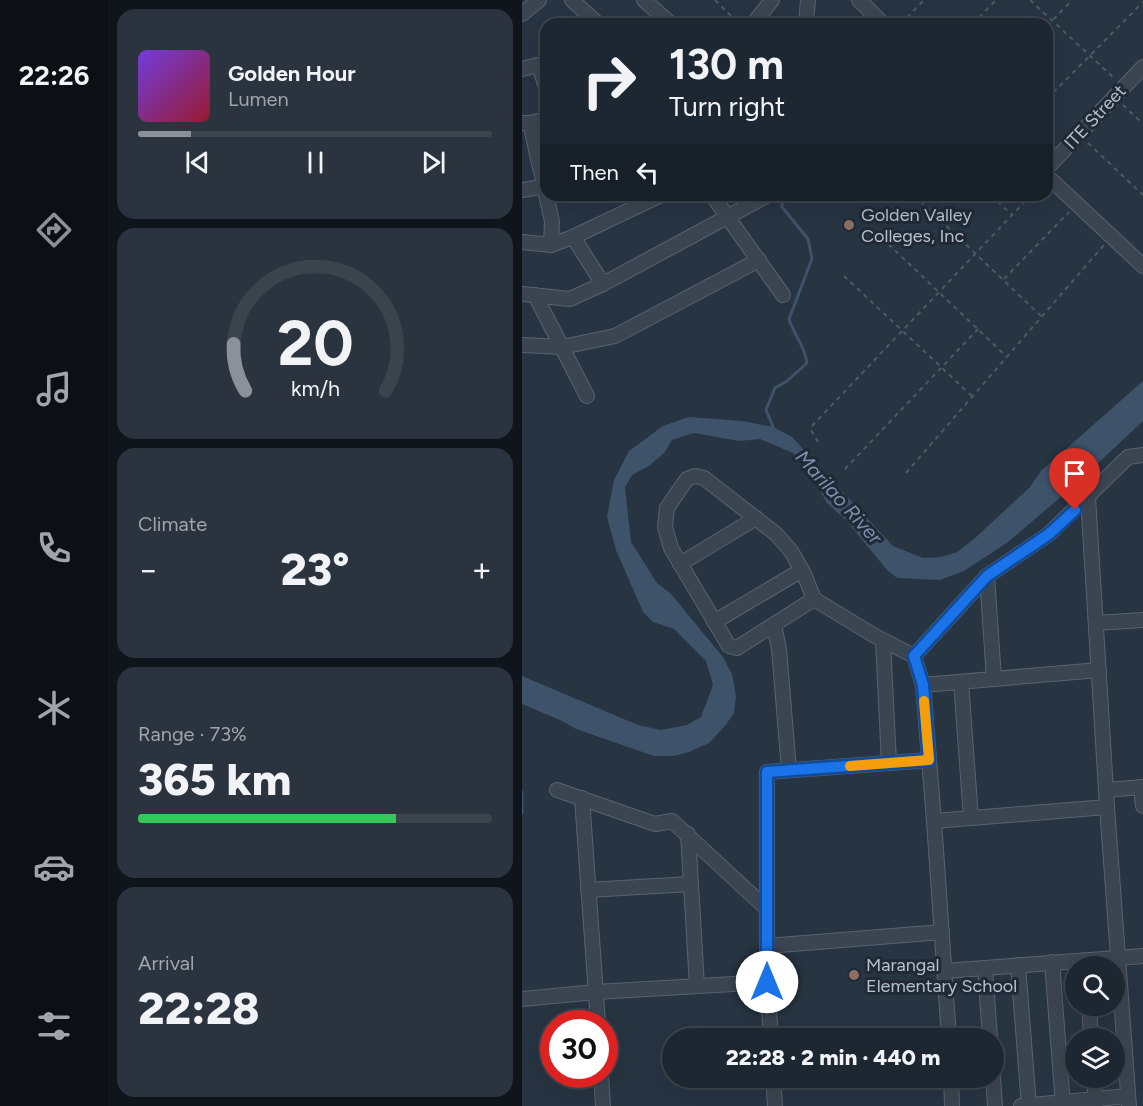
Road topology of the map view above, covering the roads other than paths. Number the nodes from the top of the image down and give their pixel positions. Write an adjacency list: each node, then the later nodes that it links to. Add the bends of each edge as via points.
1 (540, 0): 7 (street)
2 (573, 0): 8 (street)
3 (645, 0): 9 (street)
4 (772, 0): 10 (street)
5 (808, 0): 11 (street)
6 (859, 0): 12 (street)
7 (522, 14)
8 (590, 18)
9 (664, 18)
10 (758, 18)
11 (806, 18)
12 (877, 18)
13 (540, 66): 15 (street)
14 (1143, 67): 17 (street, ITE Street)
15 (522, 69)
16 (526, 123): 18 (street)
17 (1053, 162)
18 (540, 170)
19 (1053, 182): 31 (street)
20 (522, 190): 21 (street)
21 (540, 190)
22 (548, 201): 29 (street)
23 (648, 201): 27 (street)
24 (716, 201): 26 (street)
25 (757, 201): 26 (street)
26 (728, 217): 30 (street); 32 (street)
27 (573, 237): 29 (street); 32 (street)
28 (522, 242): 29 (street)
29 (551, 245)
30 (759, 260): 34 (street); 36 (street, via 615,336)
31 (1143, 266)
32 (603, 284): 33 (street, via 570,299)
33 (528, 295): 36 (street)
34 (783, 295)
35 (522, 345): 36 (street)
36 (562, 347): 37 (street)
37 (587, 396)
38 (1143, 455): 39 (street, via 1128,457)
39 (1088, 497): 43 (street, via 1049,534); 47 (street)
40 (756, 518): 41 (street); 41 (street, via 704,478 687,479 667,508 665,527); 42 (street, via 776,534)
41 (680, 564): 46 (street)
42 (802, 570): 44 (street); 46 (street)
43 (987, 576): 50 (street); 52 (street)
44 (814, 599): 48 (street); 49 (street)
45 (1143, 620): 47 (street)
46 (714, 622): 48 (street, via 729,646 737,648)
47 (1096, 623): 51 (street)
48 (774, 625): 57 (street)
49 (883, 641): 50 (street); 56 (street)
50 (914, 656): 54 (street)
51 (1099, 670): 52 (street); 60 (street)
52 (994, 679): 53 (street)
53 (961, 682): 54 (street); 64 (street)
54 (923, 685): 55 (street)
55 (929, 760): 56 (street); 65 (street)
56 (889, 763): 57 (street)
57 (789, 770): 69 (street, via 767,772)
58 (1142, 787): 60 (street); 62 (street)
59 (557, 790): 61 (street)
60 (1106, 790): 63 (street)
61 (582, 798): 66 (street, via 655,824 672,821); 68 (street)
62 (1143, 806)
63 (1107, 807): 64 (street); 72 (street)
64 (971, 818): 65 (street)
65 (934, 821): 70 (street)
66 (688, 834): 67 (street); 69 (street)
67 (690, 884): 68 (street); 81 (street)
68 (588, 890): 82 (street)
69 (767, 909): 71 (street)
70 (942, 932): 71 (street); 79 (street)
71 (767, 946): 80 (street)
72 (1118, 956)
73 (1143, 956): 74 (street)
74 (1125, 957)
75 (1052, 962): 76 (street); 77 (street); 96 (street)
76 (1065, 962)
77 (1018, 965): 78 (street); 102 (street)
78 (985, 968): 79 (street); 88 (street)
79 (945, 971): 87 (street)
80 (767, 982): 81 (street); 86 (street)
81 (697, 986): 82 (street)
82 (596, 992): 83 (street); 84 (street)
83 (522, 999)
84 (597, 1010)
85 (1122, 1016): 94 (street)
86 (770, 1028)
87 (948, 1028)
88 (989, 1028)
89 (602, 1088): 97 (street)
90 (774, 1088): 98 (street)
91 (951, 1088): 99 (street)
92 (994, 1088): 100 (street)
93 (1095, 1088): 95 (street)
94 (1128, 1101): 95 (street)
95 (1096, 1103): 96 (street)
96 (1062, 1104): 102 (street)
97 (603, 1106)
98 (775, 1106)
99 (952, 1106)
100 (995, 1106)
101 (1021, 1106): 102 (street)
102 (1029, 1106)

